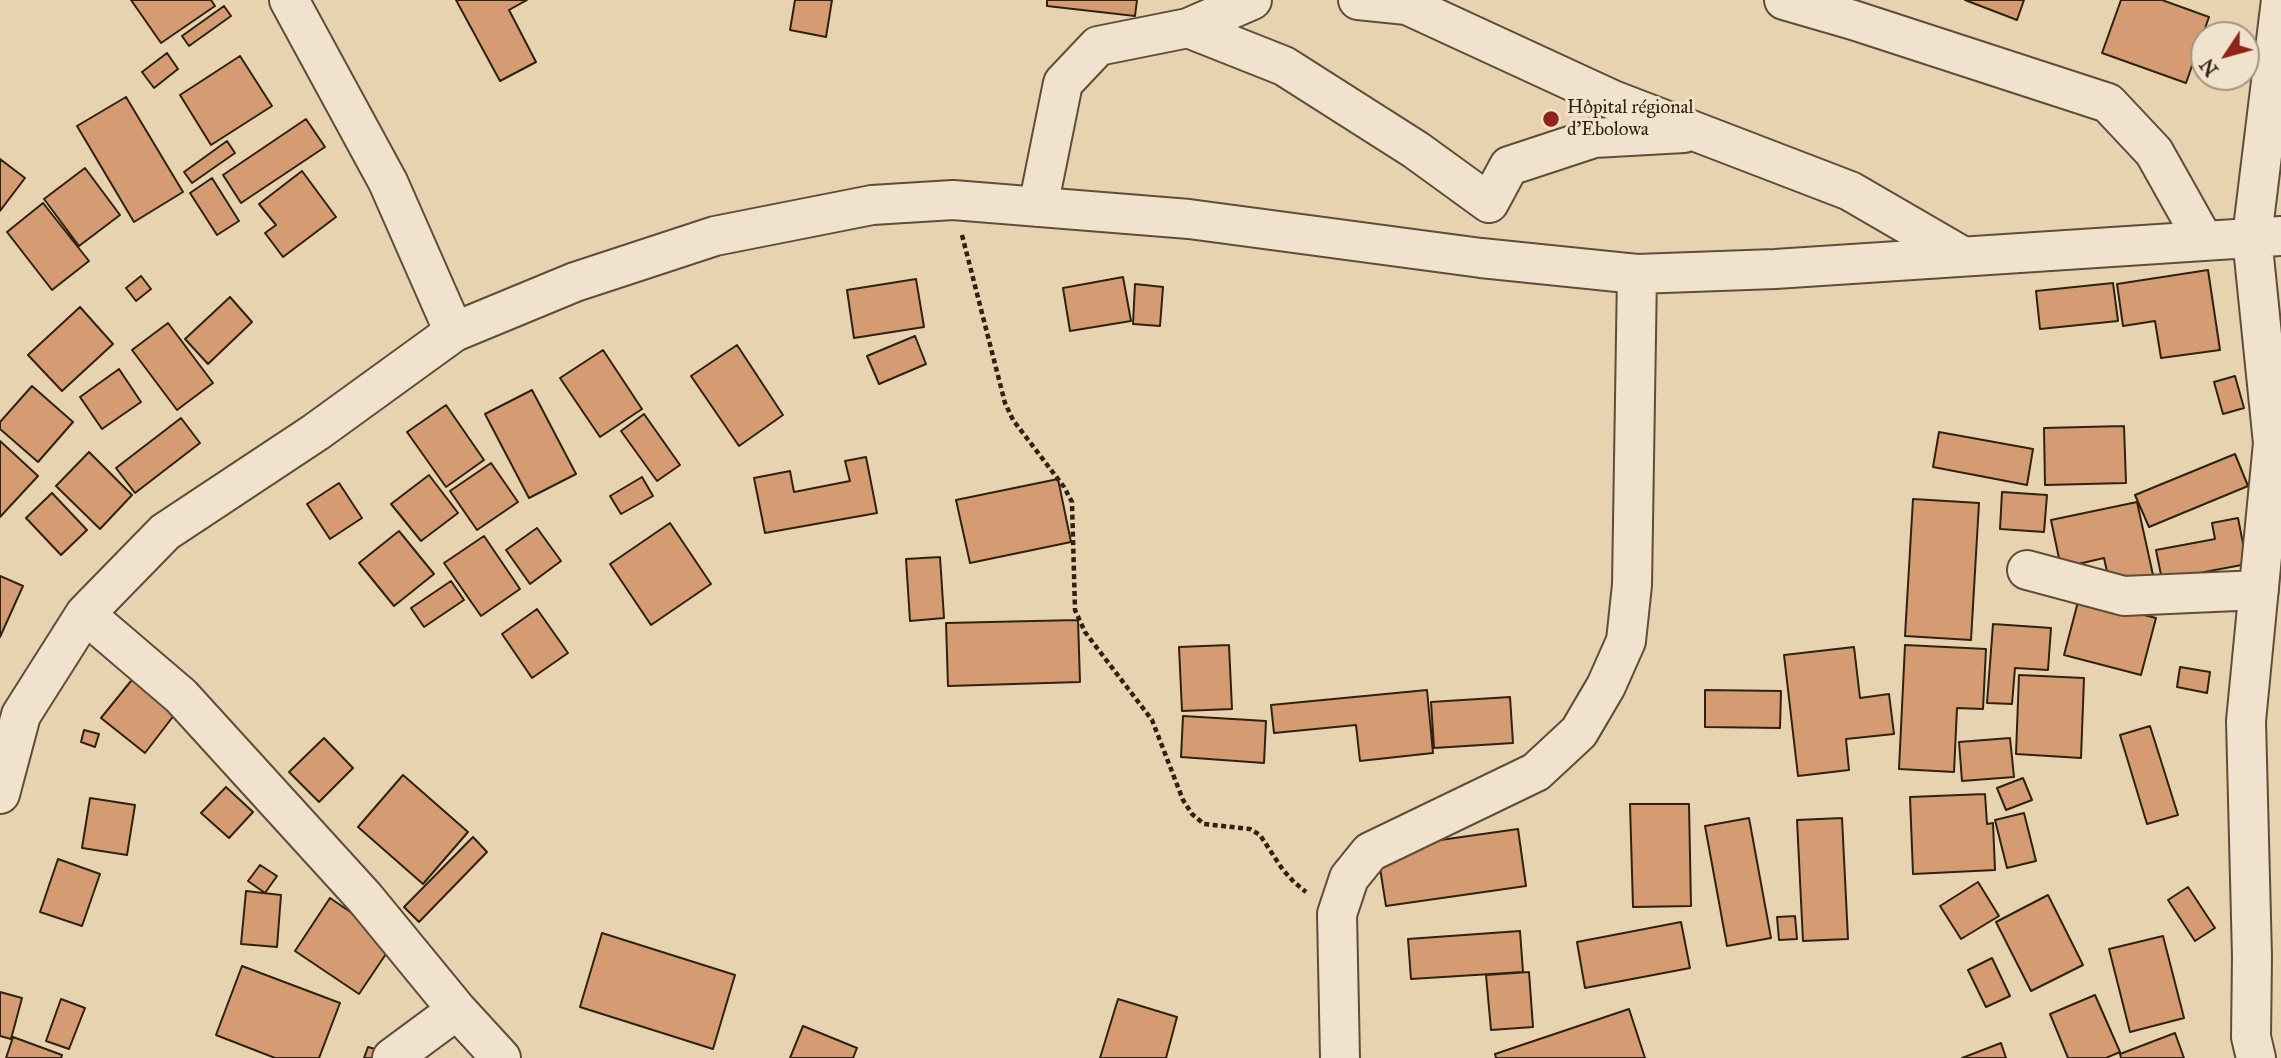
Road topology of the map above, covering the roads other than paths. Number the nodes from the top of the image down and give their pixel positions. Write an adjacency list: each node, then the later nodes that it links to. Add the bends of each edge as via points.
1 (289, 0): 13 (street, via 388,182)
2 (1252, 0): 6 (street)
3 (1358, 0): 7 (street, via 1406,5 1613,100)
4 (1784, 0): 10 (street, via 2108,103 2154,152)
5 (2281, 0): 9 (street)
6 (1188, 28): 7 (street, via 1284,66 1416,150 1489,203 1508,166 1594,138); 8 (street, via 1098,46 1063,83)
7 (1698, 133): 11 (street, via 1850,191)
8 (1038, 207): 12 (street, via 1189,219); 13 (street, via 953,201 872,205 715,236 575,282)
9 (2266, 237): 10 (street); 15 (street, via 2273,443)
10 (2204, 241): 11 (street)
11 (1962, 256): 12 (street)
12 (1637, 274): 21 (street, via 1632,585 1626,641 1579,732 1536,772 1370,852 1349,878 1337,914)
13 (454, 332): 16 (street, via 316,432 165,532)
14 (2027, 570): 15 (street, via 2124,596)
15 (2259, 590): 22 (street, via 2246,721 2250,1037)
16 (85, 614): 17 (street, via 21,715); 18 (street, via 181,695 365,898)
17 (0, 794)
18 (457, 1010): 19 (street); 20 (street)
19 (392, 1058)
20 (501, 1058)
21 (1340, 1058)
22 (2256, 1058)

